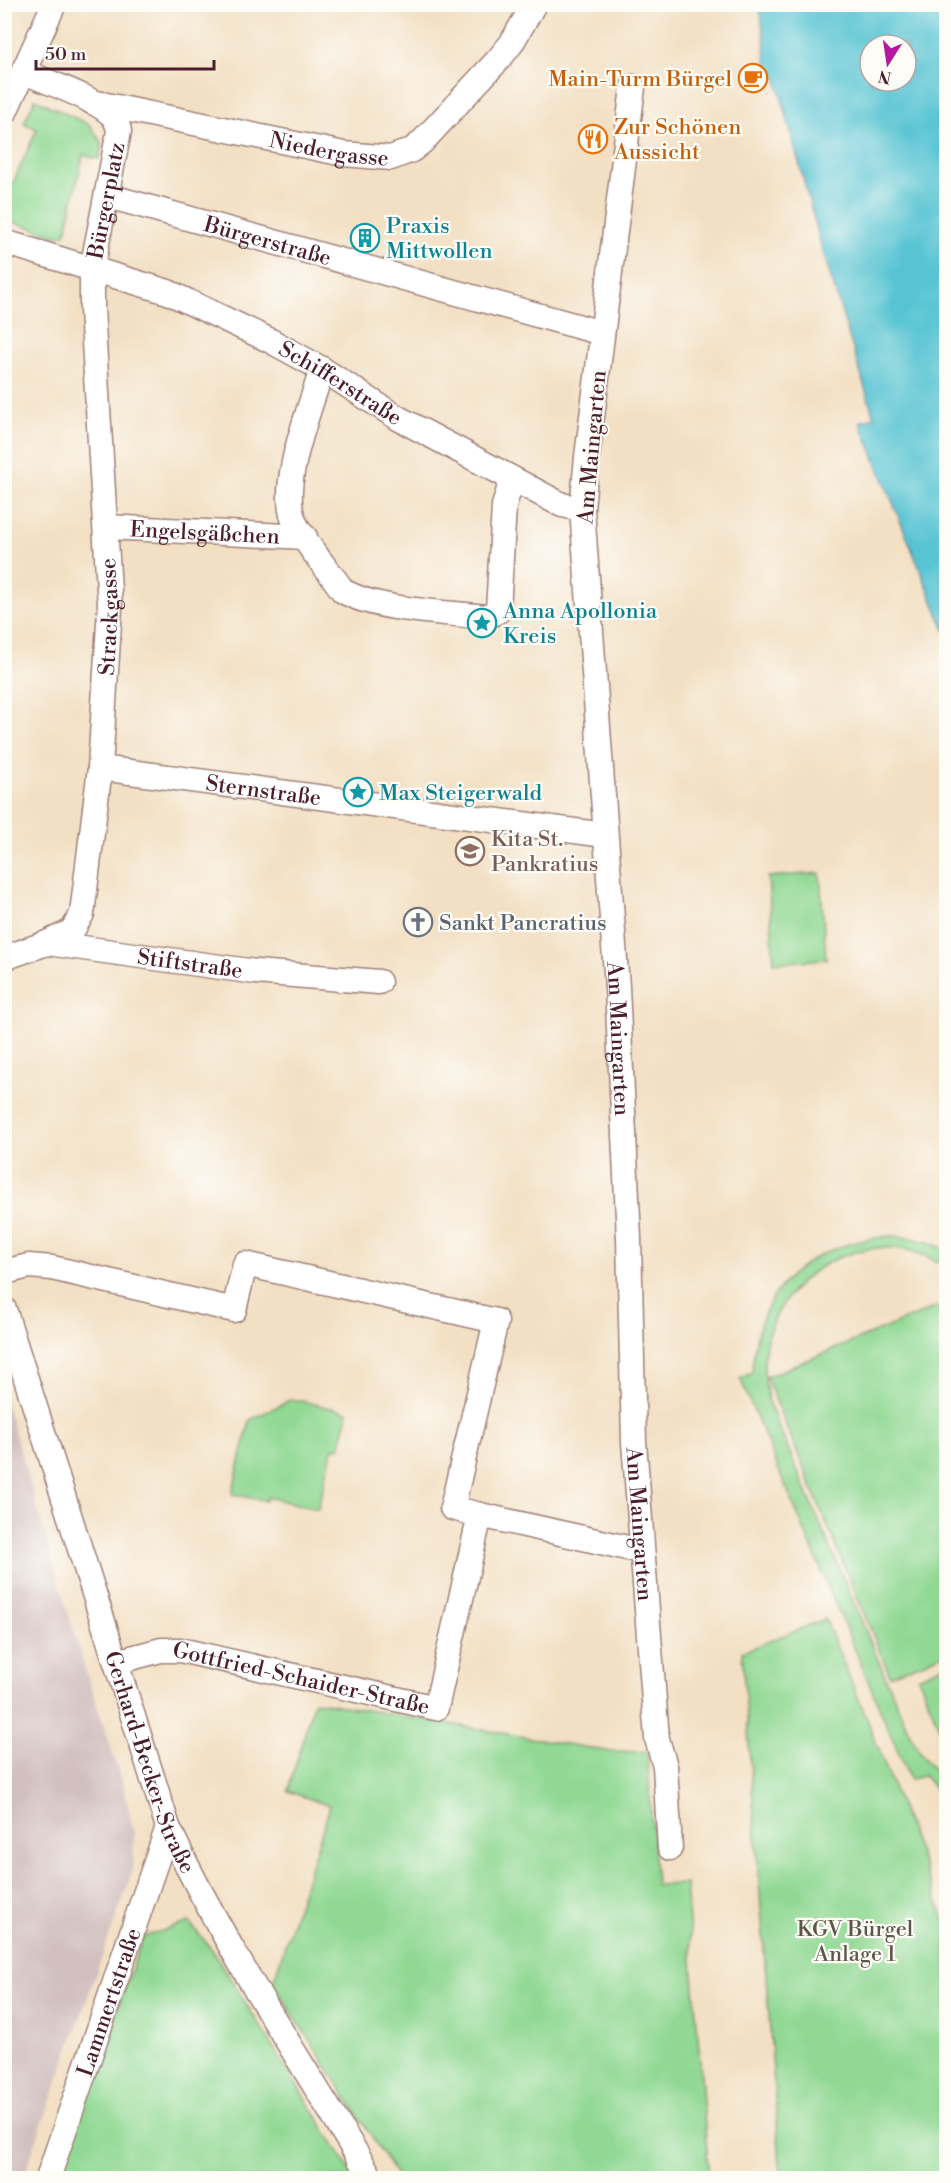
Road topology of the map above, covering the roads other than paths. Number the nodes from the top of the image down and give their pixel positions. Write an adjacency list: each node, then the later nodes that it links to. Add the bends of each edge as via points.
1 (54, 4): 3 (street)
2 (534, 4): 5 (street, Niedergasse, via 511,44 485,76 422,142 391,158 311,148)
3 (25, 72): 5 (street, Bürgerplatz); 6 (street)
4 (633, 87): 10 (street, Am Maingarten)
5 (92, 102): 7 (street, Bürgerplatz, via 111,114 119,131)
6 (4, 114)
7 (108, 196): 9 (street, Bürgerplatz); 10 (street, Bürgerstraße)
8 (4, 242): 9 (street, Bürgerplatz)
9 (92, 269): 11 (street, Schifferstraße, via 191,302); 14 (street, Strackgasse)
10 (602, 333): 13 (street, Am Maingarten)
11 (322, 369): 12 (street, Schifferstraße, via 398,418); 15 (street, Engelsgäßchen, via 289,492 290,508)
12 (512, 479): 13 (street, Schifferstraße, via 562,505); 15 (street, Engelsgäßchen, via 504,506 498,611 486,617 388,606 353,597 344,591)
13 (582, 509): 17 (street, Am Maingarten)
14 (106, 528): 15 (street, Engelsgäßchen); 16 (street, Strackgasse, via 110,607)
15 (305, 537)
16 (100, 768): 17 (street, Sternstraße); 18 (street, Strackgasse, via 82,914 72,931)
17 (605, 835): 24 (street, Am Maingarten, via 618,1010)
18 (47, 943): 19 (street, Stiftstraße); 20 (street, Stiftstraße, via 256,972)
19 (4, 958)
20 (379, 982)
21 (4, 1272): 23 (street, via 29,1266 52,1268 234,1310 244,1264 496,1321 452,1508)
22 (4, 1309): 25 (street, Gerhard-Becker-Straße)
23 (480, 1515): 24 (street); 25 (street, Gottfried-Schaider-Straße, via 436,1708 180,1650 161,1650)
24 (641, 1551): 27 (street, Am Maingarten)
25 (116, 1662): 26 (street, Gerhard-Becker-Straße)
26 (168, 1827): 28 (street, Lammertstraße); 29 (street, Gerhard-Becker-Straße, via 191,1876 260,1997)
27 (670, 1848)
28 (48, 2178)
29 (371, 2178)

